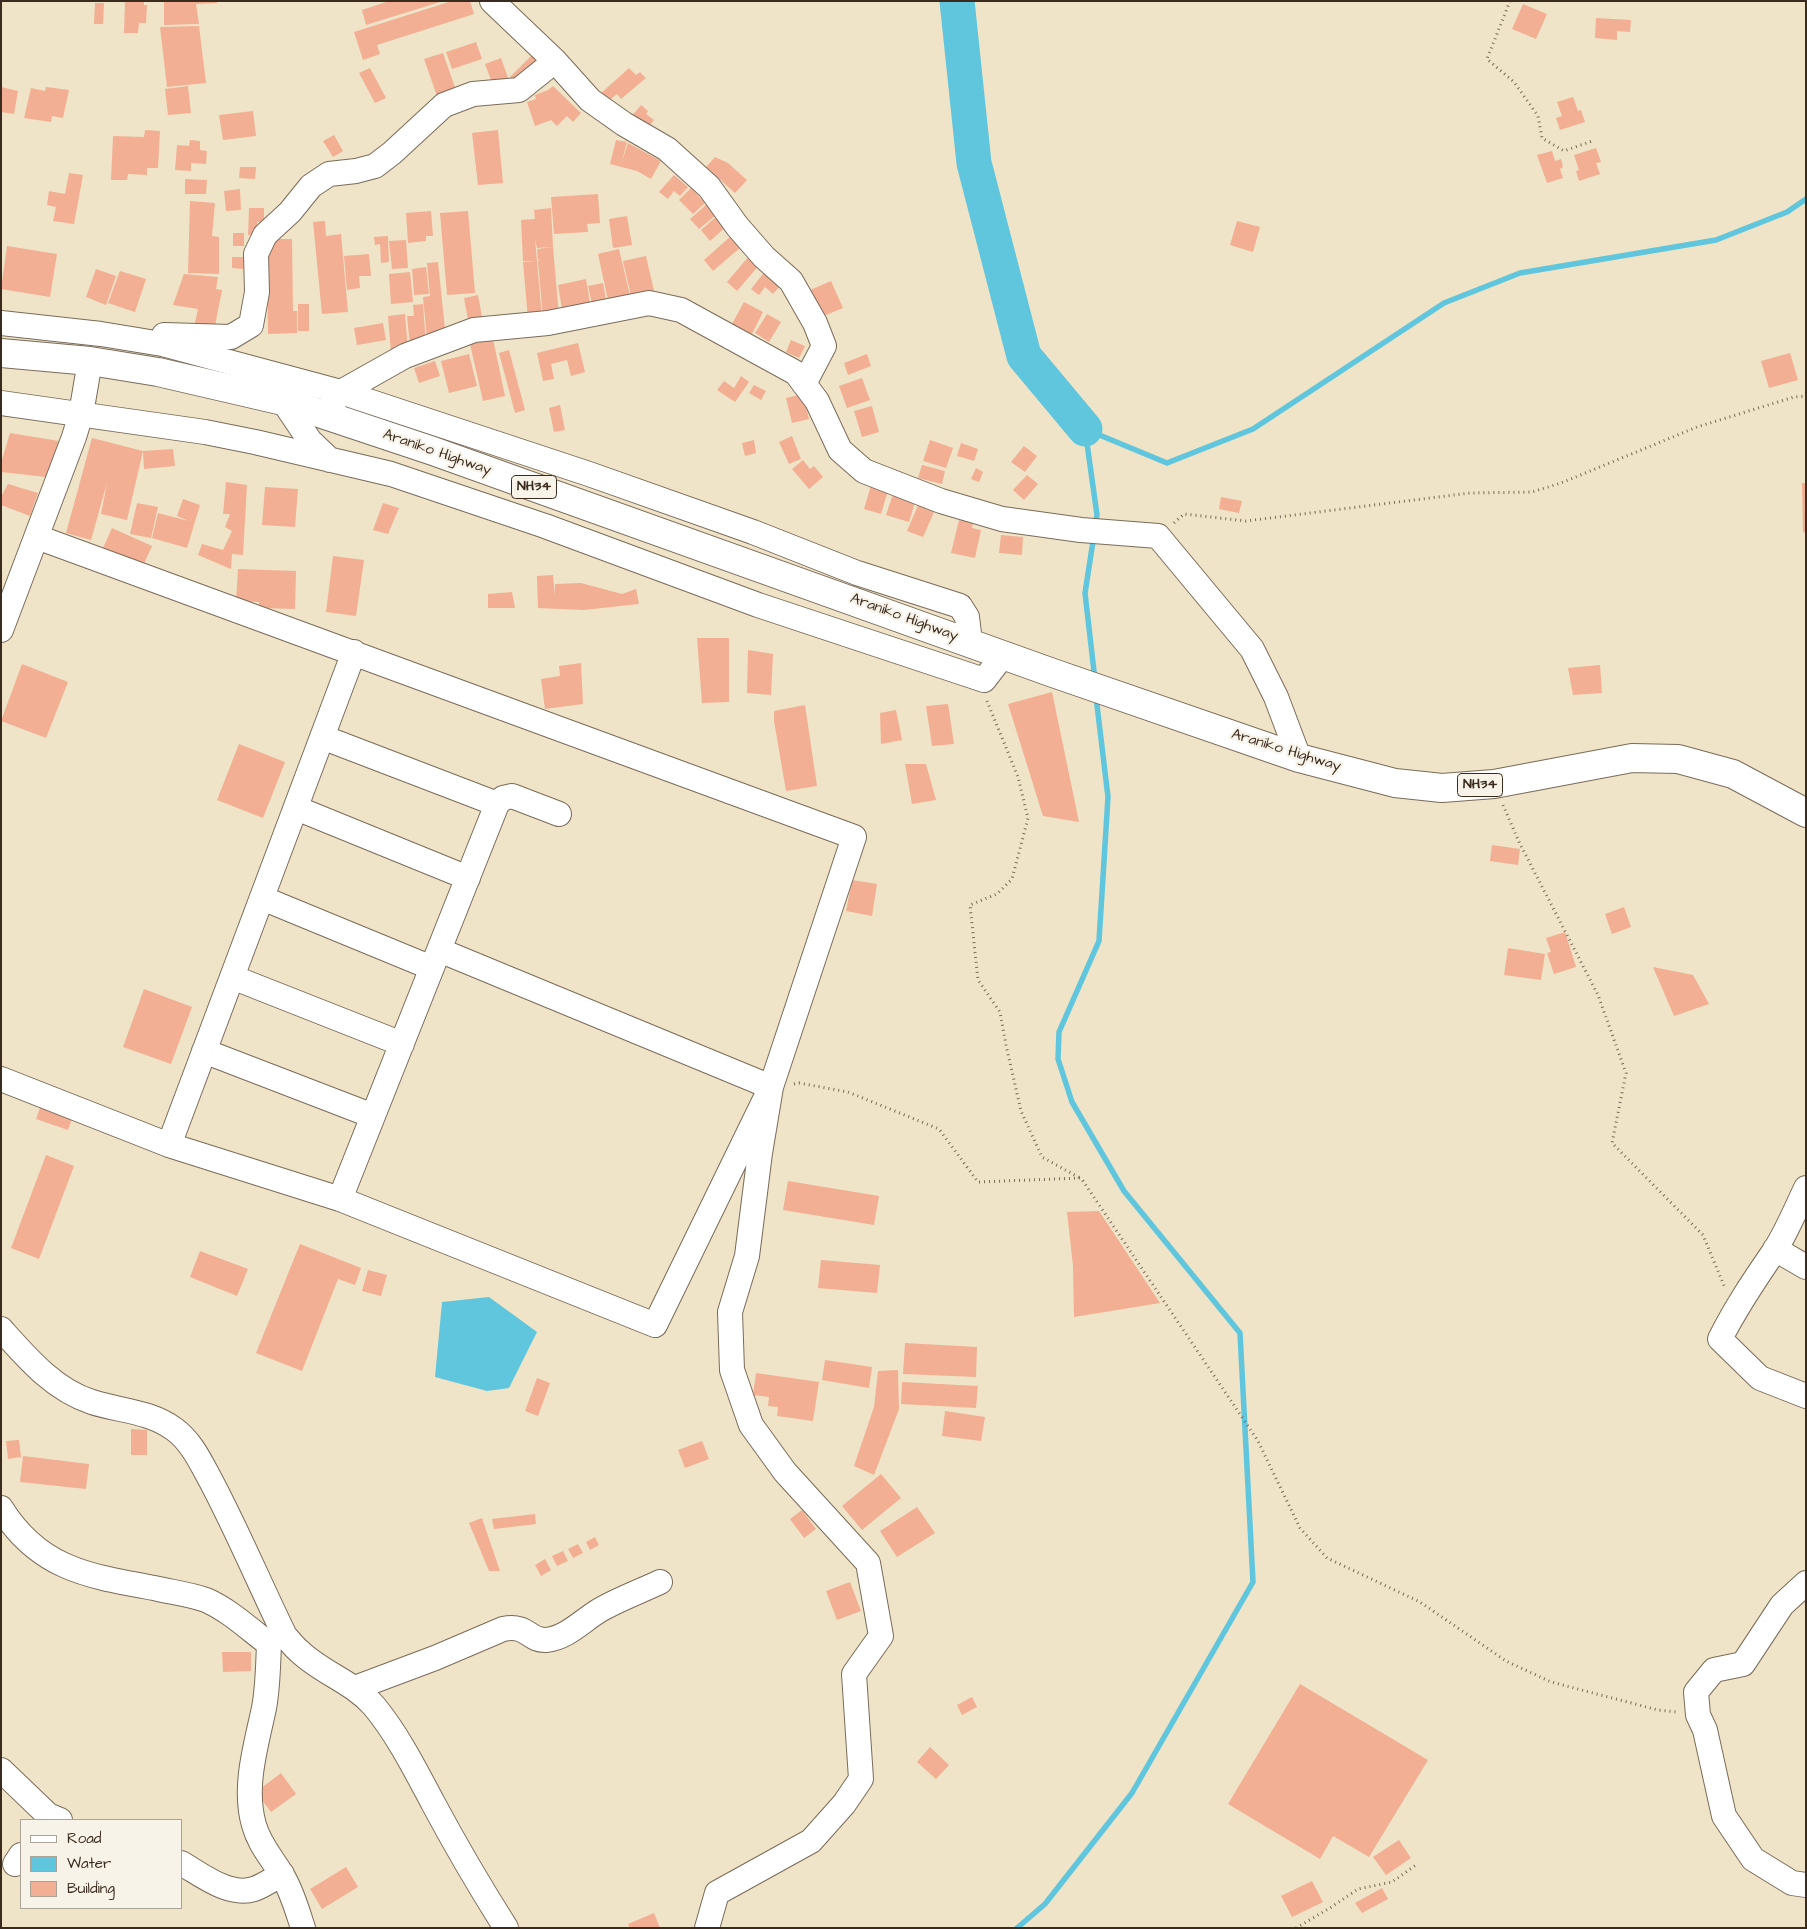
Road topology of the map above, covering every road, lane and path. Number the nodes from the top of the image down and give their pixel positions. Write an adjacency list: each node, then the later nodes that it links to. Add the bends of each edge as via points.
1 (492, 1): 3 (street)
2 (1510, 1): 4 (path, via 1487,59 1514,82 1538,116 1542,138 1564,151)
3 (555, 61): 6 (street, via 519,90 473,94 444,104 375,166 329,174 311,186 265,235 256,254 257,292 251,325 231,337); 9 (street, via 590,100 667,149 709,187 737,226 791,281 824,346)
4 (1592, 141)
5 (1, 323): 6 (street)
6 (101, 334): 10 (street, via 162,344)
7 (1, 353): 8 (highway, Araniko Highway / NH34)
8 (90, 361): 12 (highway, Araniko Highway / NH34, via 158,372); 14 (street)
9 (804, 384): 10 (street, via 796,373 682,310 649,303 548,324 474,330 405,356); 25 (street, via 817,401 840,450 864,471 1002,519 1106,533)
10 (341, 392): 15 (street); 16 (street)
11 (1806, 396): 25 (path, via 1697,427 1532,492 1470,492 1246,521 1184,514)
12 (283, 401): 15 (highway, Araniko Highway / NH34); 17 (street, via 310,441)
13 (1, 403): 14 (street)
14 (81, 414): 17 (street, via 205,432); 26 (street)
15 (325, 414): 18 (highway, Araniko Highway / NH34)
16 (504, 446): 18 (street); 19 (street)
17 (330, 460): 21 (street, via 391,474)
18 (493, 472): 20 (highway, Araniko Highway / NH34); 21 (street)
19 (589, 474): 22 (street); 34 (street, via 753,532 857,574 960,606 967,617)
20 (555, 494): 22 (highway, Araniko Highway / NH34); 23 (street)
21 (482, 504): 23 (street)
22 (590, 507): 24 (highway, Araniko Highway / NH34)
23 (546, 526): 28 (street)
24 (654, 529): 27 (highway, Araniko Highway / NH34); 28 (street)
25 (1158, 536): 40 (street, via 1252,650 1276,697)
26 (37, 537): 32 (street); 35 (street)
27 (718, 552): 29 (highway, Araniko Highway / NH34); 30 (street)
28 (642, 561): 30 (street)
29 (770, 570): 31 (street); 33 (highway, Araniko Highway / NH34)
30 (707, 585): 31 (street)
31 (758, 605): 37 (street)
32 (3, 622)
33 (931, 628): 34 (highway, Araniko Highway / NH34); 37 (street)
34 (970, 642): 36 (highway, Araniko Highway / NH34)
35 (354, 652): 39 (street); 53 (street, via 854,837)
36 (1004, 654): 38 (street); 40 (highway, Araniko Highway / NH34)
37 (922, 659): 38 (street)
38 (984, 680): 56 (path, via 987,701 1018,777 1028,818 1012,879 998,894 970,905 978,980 1000,1012 1021,1111 1042,1157)
39 (322, 737): 42 (street); 43 (street)
40 (1300, 758): 41 (highway, Araniko Highway / NH34, via 1395,783 1442,788)
41 (1494, 784): 44 (highway, Araniko Highway / NH34, via 1632,758 1678,759 1733,774); 61 (path, via 1519,842 1598,995 1626,1073 1612,1143 1702,1235)
42 (497, 804): 45 (street, via 512,796); 46 (street)
43 (296, 808): 46 (street); 47 (street)
44 (1806, 813)
45 (559, 814)
46 (468, 878): 48 (street)
47 (262, 898): 48 (street); 49 (street)
48 (436, 959): 50 (street); 53 (street)
49 (232, 976): 50 (street); 51 (street)
50 (402, 1044): 54 (street)
51 (204, 1051): 54 (street); 55 (street)
52 (1, 1078): 55 (street)
53 (771, 1087): 56 (path, via 799,1083 848,1092 939,1129 978,1182); 58 (street, via 655,1325); 78 (street, via 746,1256 730,1312 732,1370 750,1425 785,1472 868,1563 881,1636 854,1674 861,1779 811,1841 717,1893)
54 (373, 1116): 58 (street)
55 (169, 1145): 58 (street)
56 (1081, 1178): 69 (path, via 1258,1441 1300,1528 1327,1558 1420,1602 1506,1662 1551,1682 1658,1710)
57 (1806, 1188): 59 (street)
58 (340, 1199)
59 (1775, 1249): 60 (street); 61 (street)
60 (1806, 1267)
61 (1734, 1310): 63 (street, via 1720,1339 1760,1378)
62 (1, 1329): 67 (street, via 43,1374 66,1389 90,1402 159,1419 190,1444 234,1524)
63 (1806, 1396)
64 (1, 1508): 67 (street, via 41,1554 71,1570 206,1600)
65 (660, 1582): 68 (street, via 601,1610 557,1637 544,1640 525,1629 503,1629)
66 (1806, 1583): 69 (street, via 1782,1605 1743,1664 1714,1670 1696,1692)
67 (277, 1640): 68 (street); 74 (street, via 256,1739 250,1804 260,1843)
68 (355, 1688): 77 (street, via 374,1706 390,1729 478,1885)
69 (1698, 1715): 75 (street, via 1705,1730 1724,1816 1753,1859 1792,1883)
70 (1, 1770): 71 (street)
71 (51, 1818)
72 (182, 1864): 74 (street, via 228,1889 243,1891 255,1889)
73 (1416, 1865): 79 (path, via 1392,1882 1358,1889)
74 (282, 1874): 76 (street)
75 (1806, 1885)
76 (303, 1928)
77 (506, 1928)
78 (707, 1928)
79 (1296, 1928)

